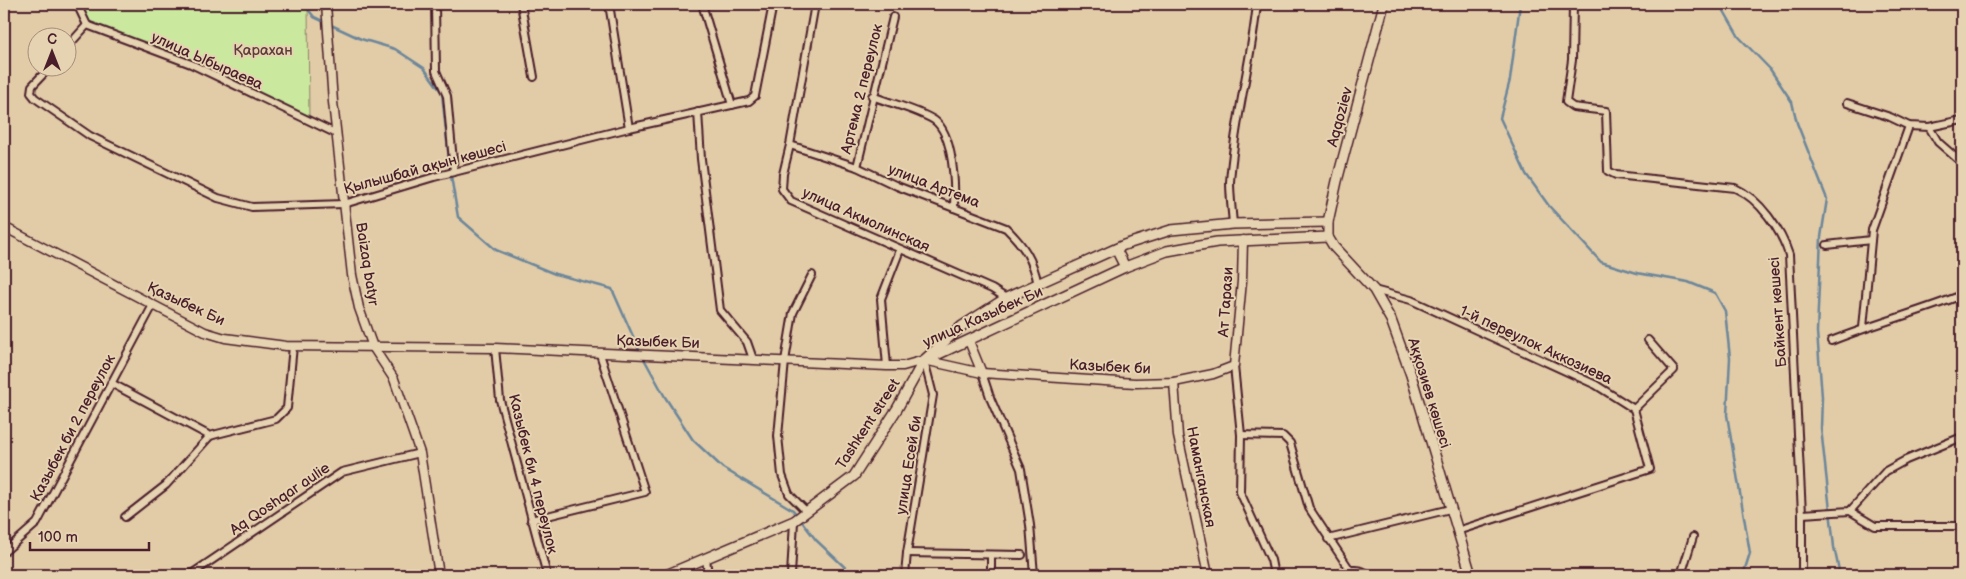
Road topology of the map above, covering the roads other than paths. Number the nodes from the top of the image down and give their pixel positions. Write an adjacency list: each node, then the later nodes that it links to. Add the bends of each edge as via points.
1 (78, 4): 13 (street)
2 (326, 4): 25 (street, Baizaq batyr)
3 (435, 4): 29 (street, via 436,71 447,96)
4 (521, 4): 15 (street)
5 (609, 4): 24 (street)
6 (702, 4): 19 (street)
7 (772, 4): 19 (street, Қылышбай ақын көшесі, via 755,96 749,101)
8 (815, 4): 26 (street, улица Акмолинская)
9 (1257, 4): 33 (street, via 1230,184)
10 (1384, 4): 32 (main road, Aqqoziev)
11 (1573, 4): 72 (street, Байкент көшесі, via 1572,60 1566,102 1573,107 1606,111 1608,171 1616,176 1744,192 1759,205 1785,242 1789,255)
12 (893, 17): 17 (street, Артема 2 переулок)
13 (86, 25): 14 (street); 25 (street, улица Ыбыраева, via 191,64)
14 (78, 34)
15 (534, 77)
16 (39, 78): 30 (street, Қылышбай ақын көшесі, via 32,86 31,93 35,98 90,136 218,198 252,207)
17 (872, 96): 28 (street, Артема 2 переулок); 31 (street, via 930,118 939,125 955,176)
18 (1847, 103): 22 (street)
19 (732, 104): 20 (street, Қылышбай ақын көшесі)
20 (698, 112): 24 (street, Қылышбай ақын көшесі); 56 (street, via 720,310 747,342)
21 (1962, 120): 23 (street)
22 (1908, 126): 23 (street); 37 (street)
23 (1929, 127): 27 (street, via 1938,142)
24 (629, 128): 29 (street, Қылышбай ақын көшесі)
25 (337, 134): 30 (street, Baizaq batyr)
26 (790, 145): 28 (street, улица Артема); 40 (street, улица Акмолинская, via 782,174 782,189 791,201)
27 (1962, 163)
28 (856, 167): 31 (street, улица Артема)
29 (454, 172): 30 (street, Қылышбай ақын көшесі)
30 (344, 204): 53 (street, Baizaq batyr, via 352,274 359,308)
31 (954, 208): 43 (street, улица Артема, via 994,222 1018,239 1034,264)
32 (1328, 222): 33 (main road, улица Казыбек Би); 35 (main road, Aqqoziev)
33 (1232, 224): 39 (main road, улица Казыбек Би, via 1171,230)
34 (4, 228): 47 (street, Қазыбек Би)
35 (1328, 237): 36 (main road, улица Казыбек Би); 44 (main road, Аққозиев көшесі)
36 (1243, 240): 41 (main road, улица Казыбек Би, via 1167,251); 60 (street, Ат Тарази)
37 (1871, 240): 38 (street); 48 (street)
38 (1827, 245)
39 (1116, 249): 41 (main road); 43 (main road, улица Казыбек Би)
40 (900, 250): 46 (street, улица Акмолинская); 59 (street, via 881,299)
41 (1124, 267): 51 (main road, улица Казыбек Би)
42 (812, 275): 58 (street, via 793,313)
43 (1038, 285): 46 (main road, улица Казыбек Би)
44 (1374, 290): 64 (street, 1-й переулок Аккозиева, via 1411,300 1596,385); 69 (main road, Аққозиев көшесі, via 1391,320 1411,375)
45 (1962, 296): 48 (street)
46 (1006, 298): 57 (main road, улица Казыбек Би, via 962,326)
47 (153, 305): 52 (street, Қазыбек Би, via 212,334); 63 (street, Казыбек би 2 переулок)
48 (1863, 328): 50 (street)
49 (1648, 340): 64 (street, via 1674,370)
50 (1831, 340)
51 (969, 341): 57 (main road, улица Казыбек Би); 61 (street)
52 (293, 346): 53 (street, Қазыбек Би); 66 (street, via 287,408 276,419)
53 (373, 346): 54 (street, Қазыбек Би); 68 (street, Baizaq batyr, via 394,379)
54 (496, 348): 55 (street, Қазыбек Би); 74 (street, Казыбек би 4 переулок, via 500,400)
55 (600, 354): 56 (street, Қазыбек Би); 74 (street, via 645,492)
56 (753, 359): 58 (street, Қазыбек Би)
57 (924, 360): 59 (street, Қазыбек Би, via 903,366); 61 (street, Казыбек би); 71 (main road, Tashkent street, via 854,476); 81 (street, улица Есей би, via 933,395)
58 (785, 361): 59 (street, Қазыбек Би); 71 (street, via 778,436 782,475 789,494)
59 (887, 366)
60 (1234, 366): 62 (street, Казыбек би); 65 (street)
61 (982, 373): 62 (street, Казыбек би, via 1135,383); 94 (street, via 1021,469)
62 (1174, 382): 95 (street, Наманганская, via 1178,436)
63 (111, 384): 66 (street); 80 (street, Казыбек би 2 переулок, via 37,523)
64 (1634, 408): 77 (street, via 1650,469)
65 (1241, 435): 79 (street, via 1283,436 1290,443 1309,508); 96 (street, via 1240,492 1271,560)
66 (210, 436): 73 (street, via 166,486)
67 (1962, 437): 70 (street, via 1886,471)
68 (420, 454): 86 (street, Aq Qoshqar aulie, via 342,472); 87 (street, Baizaq batyr)
69 (1450, 509): 77 (main road, Аққозиев көшесі); 79 (street)
70 (1850, 510): 72 (street); 76 (street, via 1875,526)
71 (806, 511): 75 (main road, Tashkent street)
72 (1802, 514): 101 (street, Байкент көшесі)
73 (125, 517)
74 (532, 520): 88 (street, Казыбек би 4 переулок)
75 (794, 521): 84 (main road, Tashkent street); 91 (street)
76 (1962, 526)
77 (1457, 532): 99 (main road, Аққозиев көшесі)
78 (1693, 537): 100 (street)
79 (1328, 539): 85 (street)
80 (4, 552)
81 (907, 553): 83 (street); 92 (street, улица Есей би)
82 (1022, 554): 83 (street)
83 (991, 556): 93 (street)
84 (706, 558): 89 (main road, Tashkent street); 90 (street)
85 (1350, 570): 97 (street); 98 (street, via 1364,571)
86 (190, 575)
87 (439, 575)
88 (547, 575)
89 (666, 575)
90 (708, 575)
91 (791, 575)
92 (905, 575)
93 (991, 575)
94 (1034, 575)
95 (1208, 575)
96 (1274, 575)
97 (1336, 575)
98 (1368, 575)
99 (1471, 575)
100 (1681, 575)
101 (1802, 575)

